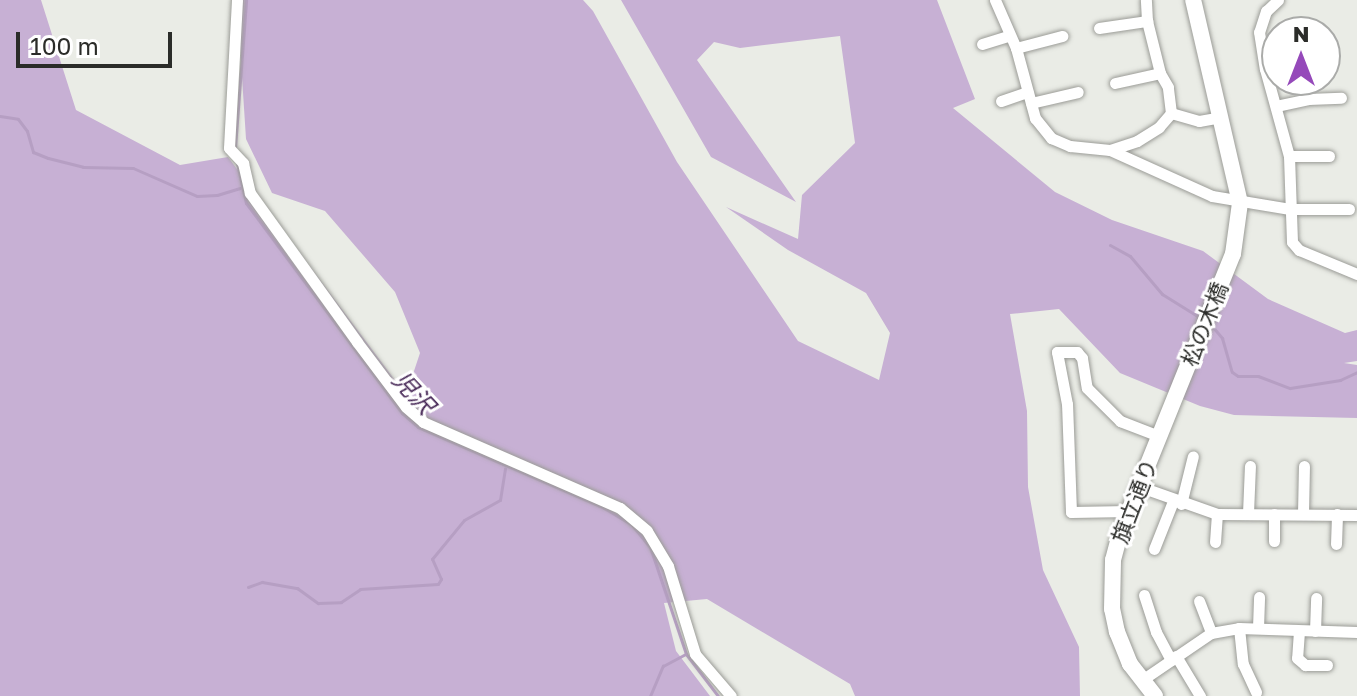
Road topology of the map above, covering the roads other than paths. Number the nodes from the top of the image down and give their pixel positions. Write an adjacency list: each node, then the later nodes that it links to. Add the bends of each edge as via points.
1 (237, 0): 62 (street, via 235,155 250,193 406,407 423,422 620,508 647,531 668,566 695,654)
2 (995, 0): 9 (street)
3 (1146, 0): 7 (street)
4 (1193, 0): 22 (street)
5 (1278, 0): 6 (street)
6 (1265, 16)
7 (1147, 21): 8 (street); 13 (street)
8 (1099, 28)
9 (1008, 36): 11 (street); 12 (street)
10 (1062, 36): 12 (street)
11 (982, 44)
12 (1016, 48): 17 (street)
13 (1160, 73): 14 (street); 21 (street, via 1168,87)
14 (1115, 83)
15 (1078, 92): 17 (street)
16 (1273, 96): 20 (street)
17 (1029, 98): 19 (street); 23 (street, via 1035,118 1051,138 1070,146)
18 (1341, 98): 20 (street)
19 (1001, 101)
20 (1276, 106): 24 (street)
21 (1171, 113): 22 (street, via 1199,121); 23 (street, via 1137,141)
22 (1221, 117): 26 (street)
23 (1110, 150): 26 (street, via 1196,191)
24 (1289, 156): 25 (street); 27 (street)
25 (1329, 156)
26 (1240, 203): 27 (street); 30 (street, 松の木橋, via 1233,254)
27 (1290, 209): 28 (street); 29 (street, via 1292,242 1299,250)
28 (1349, 209)
29 (1357, 274)
30 (1176, 394): 31 (street, 旗立通り)
31 (1159, 436): 35 (street, 旗立通り); 37 (street, via 1120,421 1087,388 1077,352 1057,352 1067,404 1071,512)
32 (1193, 456): 36 (street)
33 (1250, 466): 39 (street)
34 (1304, 466): 40 (street)
35 (1138, 486): 36 (street); 37 (street, 旗立通り)
36 (1177, 502): 41 (street); 47 (street)
37 (1129, 511): 60 (street, 旗立通り, via 1113,560 1112,609 1122,647)
38 (1356, 512): 43 (street)
39 (1248, 513): 41 (street); 42 (street)
40 (1303, 513): 42 (street); 43 (street)
41 (1217, 514): 45 (street)
42 (1274, 514): 44 (street)
43 (1337, 514): 46 (street)
44 (1274, 541)
45 (1215, 542)
46 (1336, 544)
47 (1154, 549)
48 (1144, 595): 58 (street, via 1156,632)
49 (1259, 597): 53 (street)
50 (1316, 598): 55 (street)
51 (1199, 601): 57 (street)
52 (1239, 628): 53 (street); 57 (street); 61 (street, via 1243,664)
53 (1258, 628): 54 (street)
54 (1299, 631): 55 (street); 59 (street, via 1297,658 1305,665)
55 (1315, 631): 56 (street)
56 (1357, 632)
57 (1211, 633): 58 (street)
58 (1173, 658): 60 (street); 64 (street)
59 (1327, 665)
60 (1142, 680): 63 (street, 旗立通り)
61 (1256, 692)
62 (731, 696)
63 (1155, 696)
64 (1200, 696)

